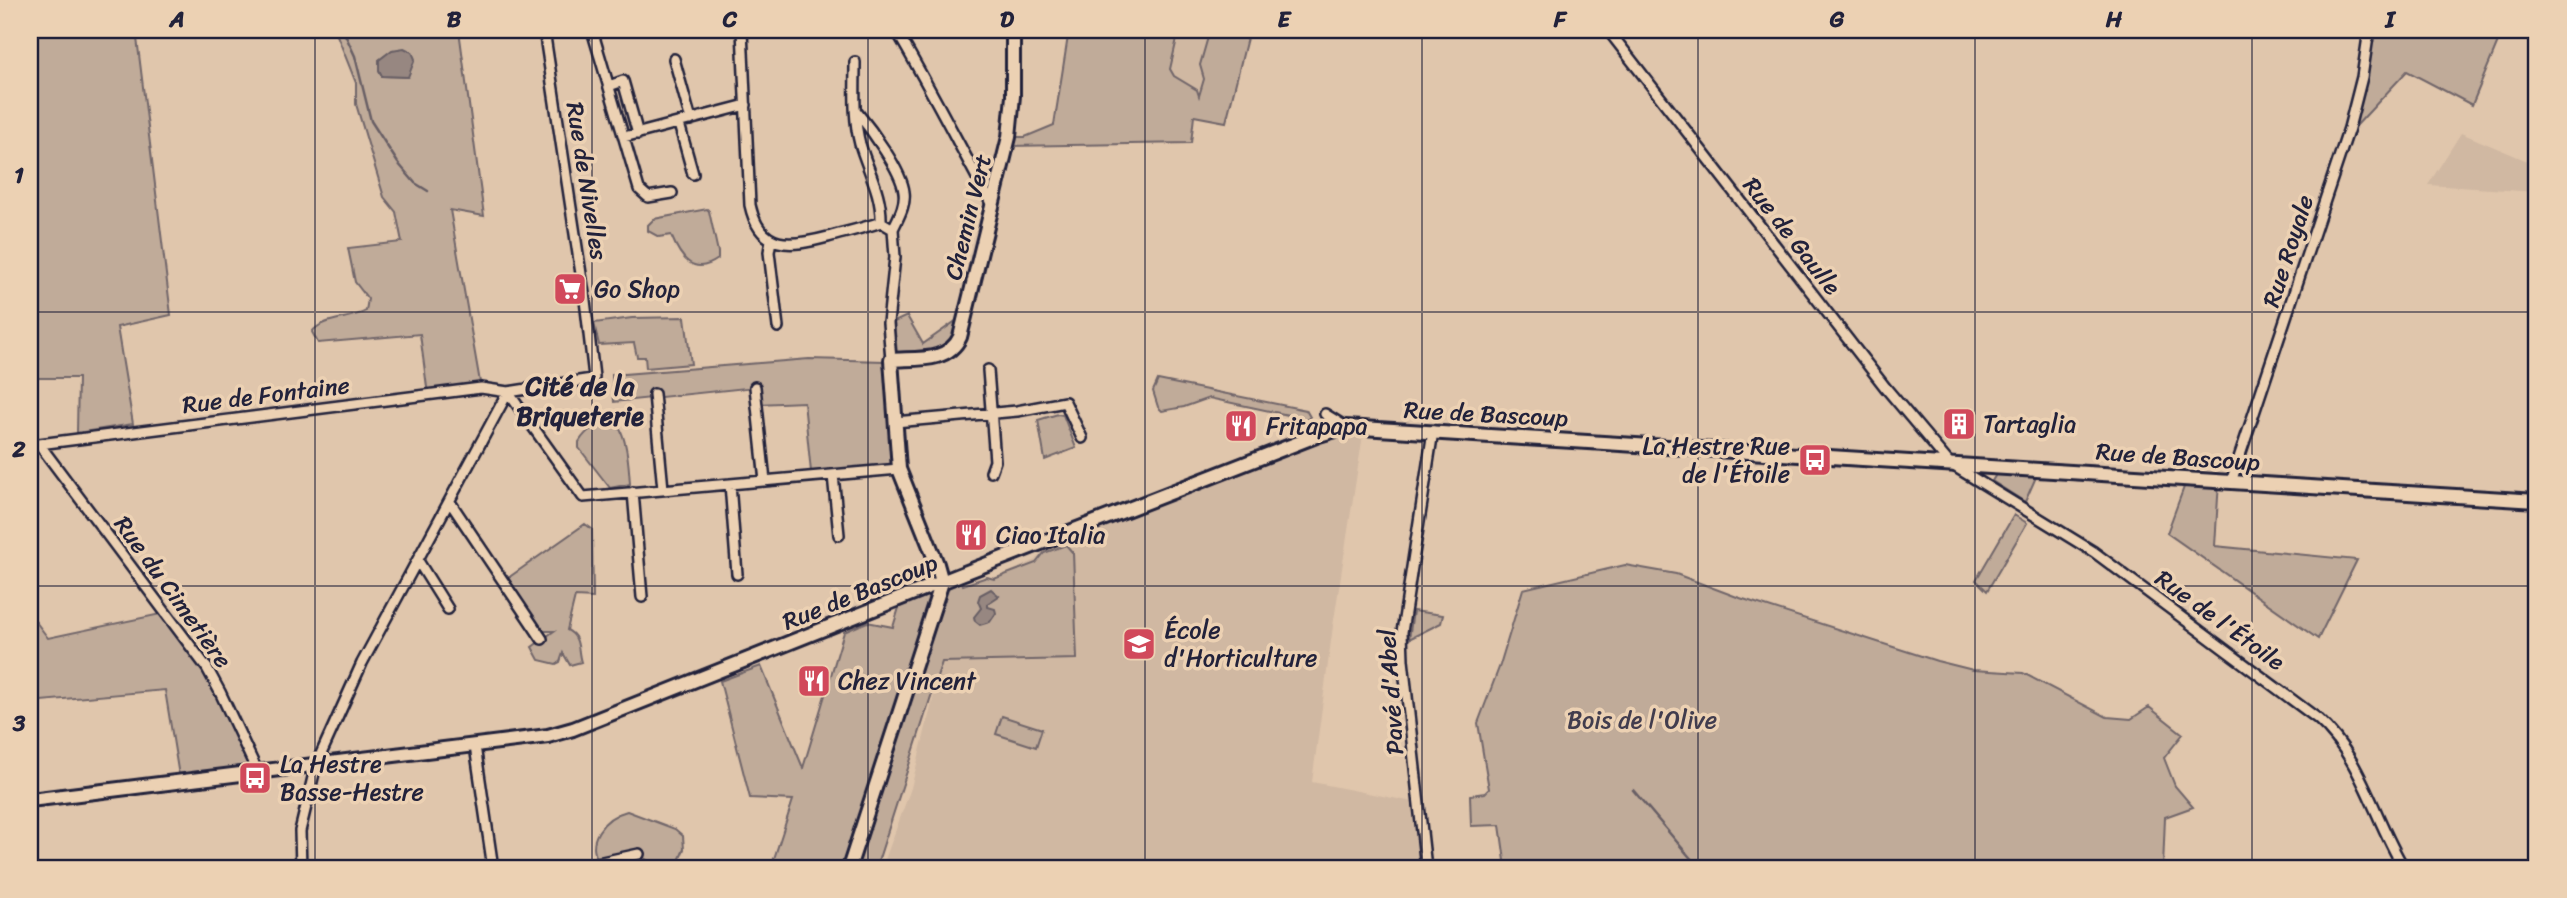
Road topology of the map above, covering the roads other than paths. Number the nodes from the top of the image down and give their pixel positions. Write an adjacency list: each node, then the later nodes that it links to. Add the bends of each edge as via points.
1 (545, 30): 27 (street, Rue de Nivelles, via 594,377)
2 (592, 30): 10 (street)
3 (742, 30): 11 (street)
4 (896, 30): 19 (street)
5 (1013, 30): 19 (main road, Chemin Vert, via 1010,124)
6 (1608, 30): 36 (street, Rue de Gaulle, via 1876,376)
7 (2369, 30): 41 (street, Rue Royale, via 2348,128)
8 (674, 59): 13 (street)
9 (855, 62): 12 (street)
10 (609, 86): 15 (street, via 623,81); 16 (street)
11 (746, 105): 13 (street); 22 (street, via 750,205 757,227)
12 (856, 111): 20 (street, via 860,143 881,205); 21 (street, via 904,191)
13 (691, 120): 14 (street)
14 (679, 124): 15 (street); 17 (street)
15 (638, 134): 16 (street)
16 (624, 137): 18 (street, via 642,194)
17 (693, 174)
18 (672, 193)
19 (993, 206): 24 (main road, Chemin Vert, via 955,346 939,357)
20 (881, 222): 21 (street); 22 (street, via 796,245)
21 (893, 229): 24 (street, via 888,323)
22 (771, 240): 23 (street)
23 (778, 327)
24 (891, 360): 31 (main road)
25 (988, 370): 29 (street)
26 (755, 387): 40 (street)
27 (508, 392): 35 (street, Rue de Fontaine, via 481,388); 44 (street, via 583,497); 46 (street)
28 (654, 394): 43 (street)
29 (990, 412): 31 (street); 34 (street, via 1065,402); 38 (street, via 995,461)
30 (1325, 414): 32 (street)
31 (895, 422): 37 (main road)
32 (1346, 427): 33 (main road, Rue de Bascoup); 50 (main road, Rue de Bascoup)
33 (1433, 432): 36 (main road, Rue de Bascoup); 63 (street, Pavé d'Abel, via 1402,632)
34 (1082, 438)
35 (35, 443): 56 (street, Rue du Cimetière, via 206,668)
36 (1949, 463): 41 (main road, Rue de Bascoup); 64 (street, Rue de l'Étoile, via 2094,552 2318,719 2353,764)
37 (899, 469): 39 (street); 50 (main road)
38 (991, 472)
39 (833, 475): 40 (street); 47 (street)
40 (765, 481): 42 (street)
41 (2231, 482): 45 (main road, Rue de Bascoup)
42 (730, 484): 43 (street); 49 (street)
43 (663, 489): 44 (street)
44 (633, 492): 51 (street)
45 (2537, 501)
46 (450, 502): 48 (street); 53 (street)
47 (839, 535)
48 (418, 561): 52 (street); 55 (street, via 362,663)
49 (737, 574)
50 (942, 582): 54 (main road, Rue de Bascoup, via 573,730); 62 (main road)
51 (642, 597)
52 (448, 609)
53 (542, 639)
54 (474, 746): 55 (main road, Rue de Bascoup); 60 (street)
55 (316, 765): 56 (main road, Rue de Bascoup); 59 (street, via 300,831)
56 (258, 772): 57 (main road, Rue de Bascoup)
57 (30, 800)
58 (639, 854): 61 (street)
59 (301, 868)
60 (493, 868)
61 (574, 868)
62 (849, 868)
63 (1426, 868)
64 (2404, 868)

